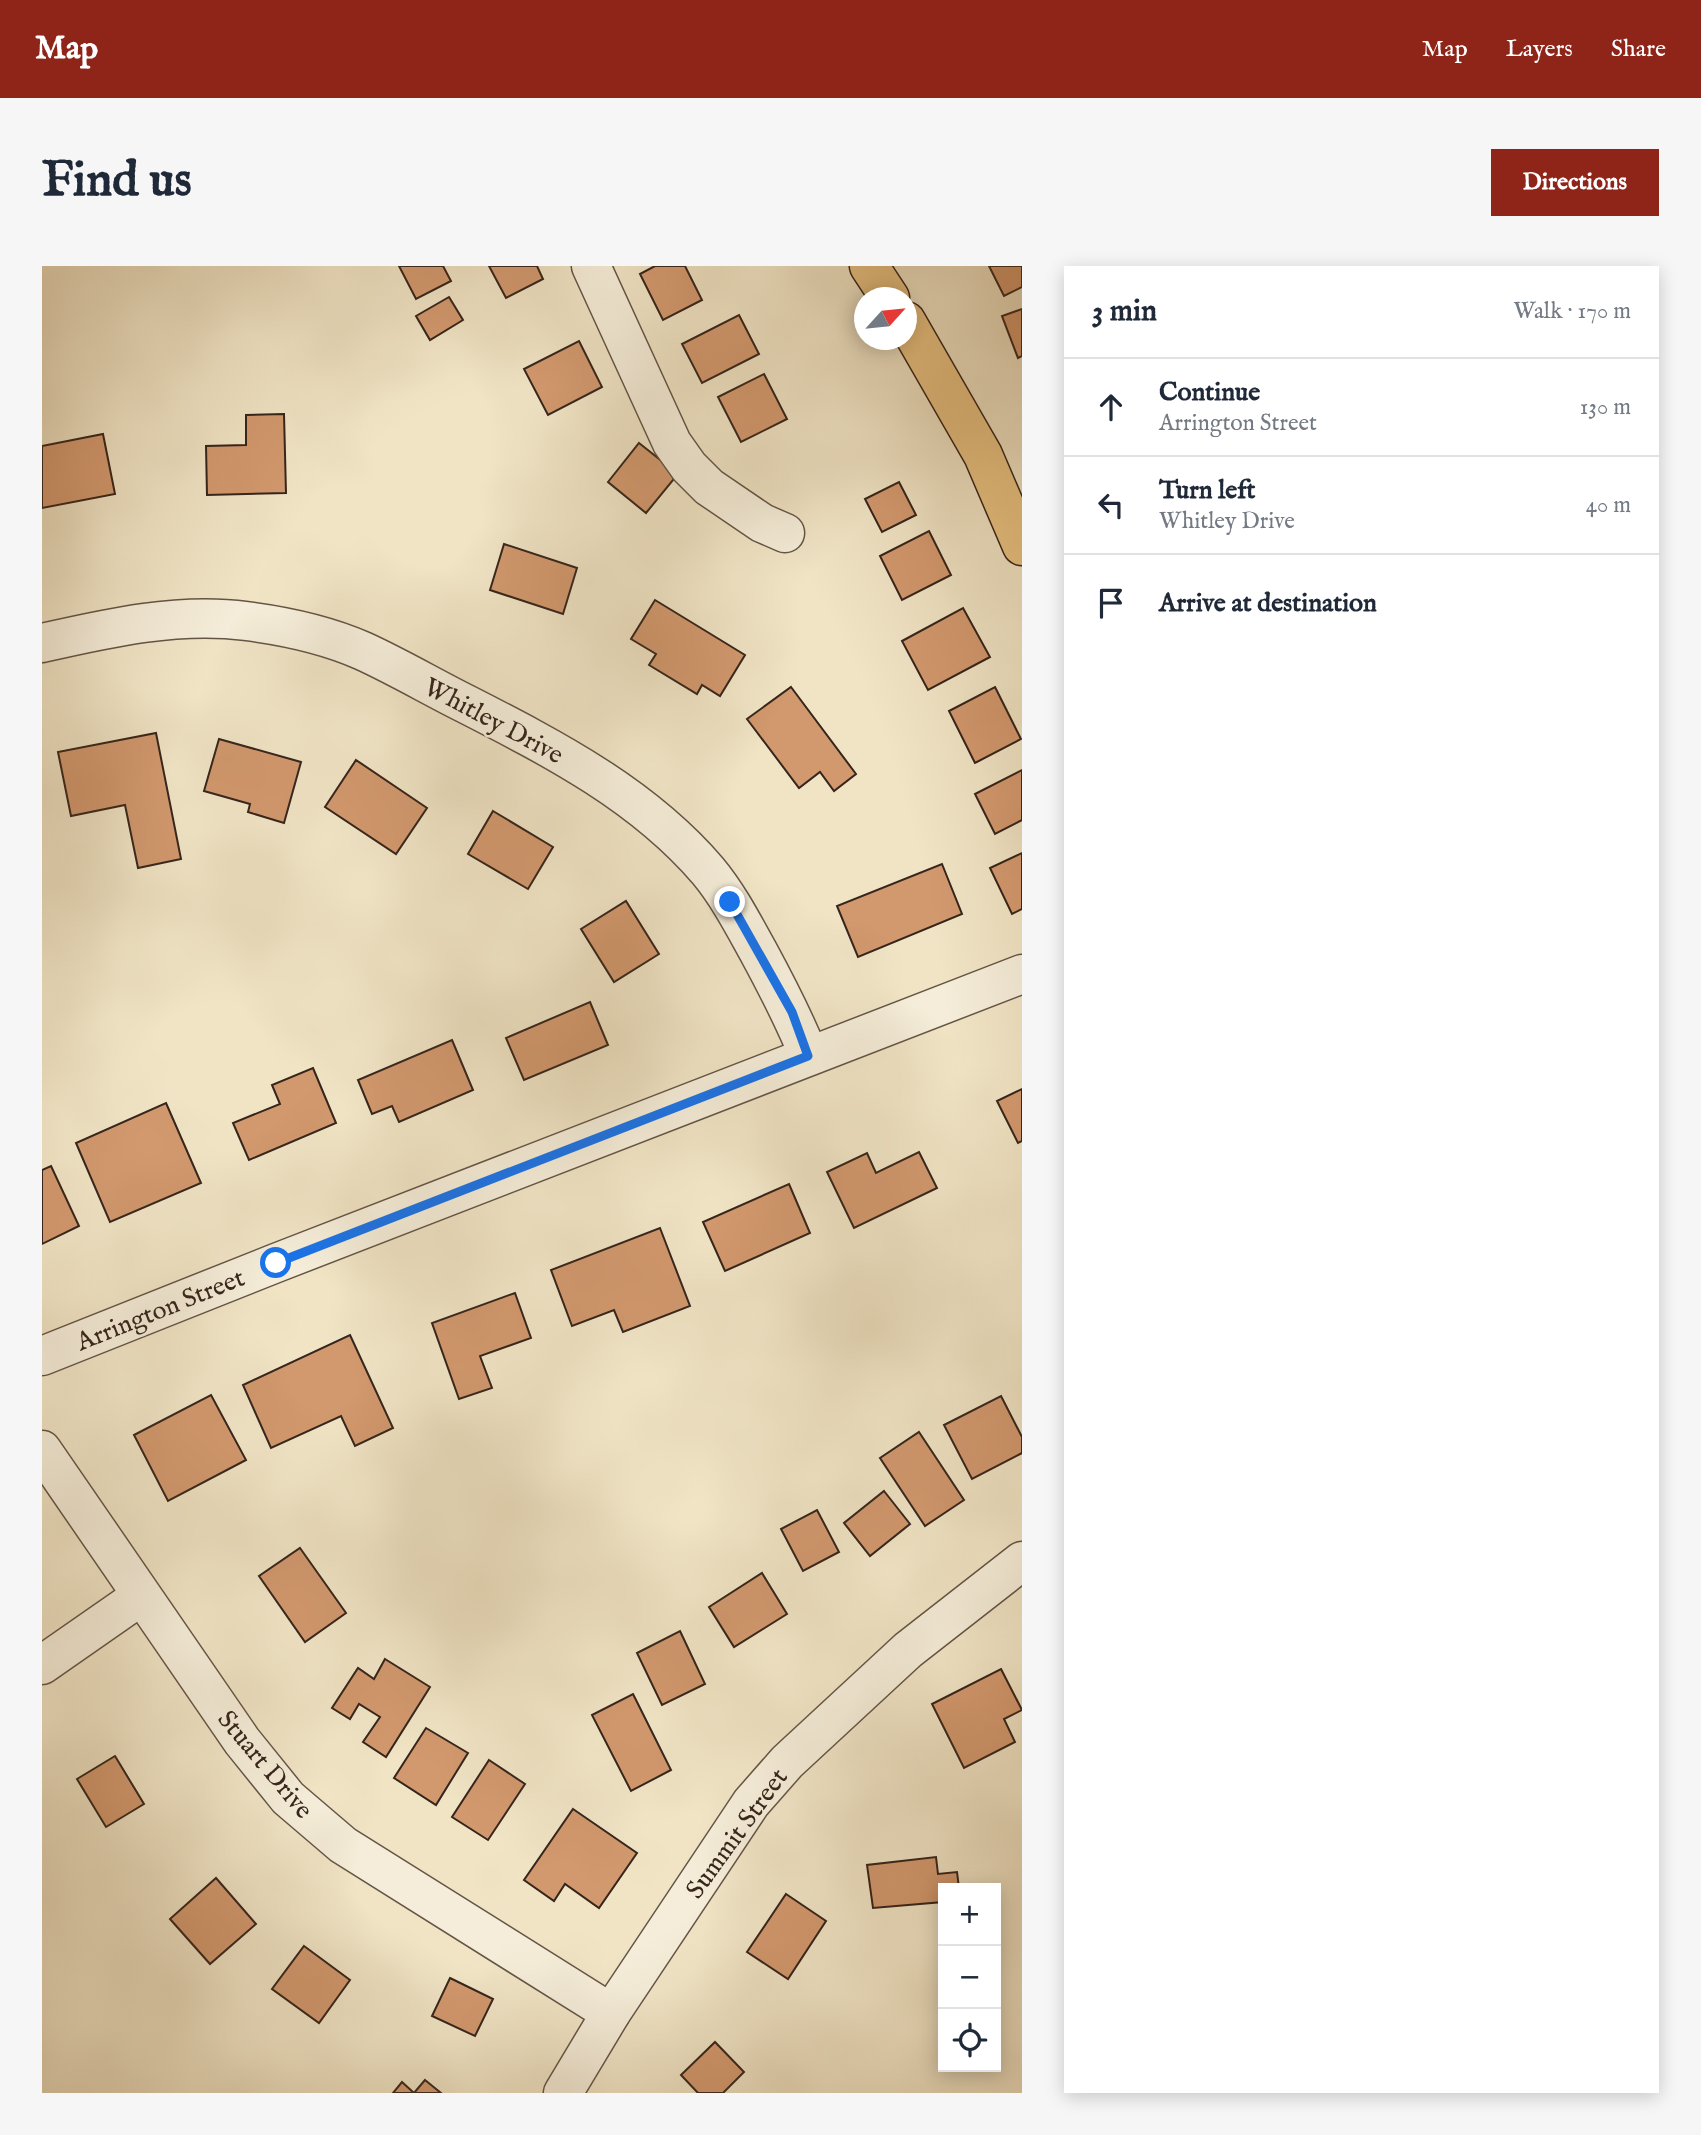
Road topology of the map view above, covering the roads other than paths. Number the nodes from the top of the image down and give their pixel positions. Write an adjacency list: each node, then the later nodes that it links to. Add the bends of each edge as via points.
1 (590, 266): 5 (street, via 672,443 689,467 709,487 762,523)
2 (869, 266): 3 (main road)
3 (883, 287)
4 (917, 340): 6 (main road, via 983,455)
5 (786, 533)
6 (1022, 546)
7 (42, 643): 9 (street, Whitley Drive, via 188,618 244,620 362,651 551,748 629,797 708,872 792,1012)
8 (1022, 974): 9 (street, Arrington Street)
9 (808, 1056): 10 (street, Arrington Street)
10 (42, 1356)
11 (42, 1450): 13 (street, Stuart Drive)
12 (1022, 1561): 15 (street, Summit Street, via 908,1650 787,1762 751,1803)
13 (141, 1596): 14 (street); 15 (street, Stuart Drive, via 242,1741 311,1820 400,1882)
14 (42, 1665)
15 (611, 2012): 16 (street, Summit Street)
16 (563, 2093)

